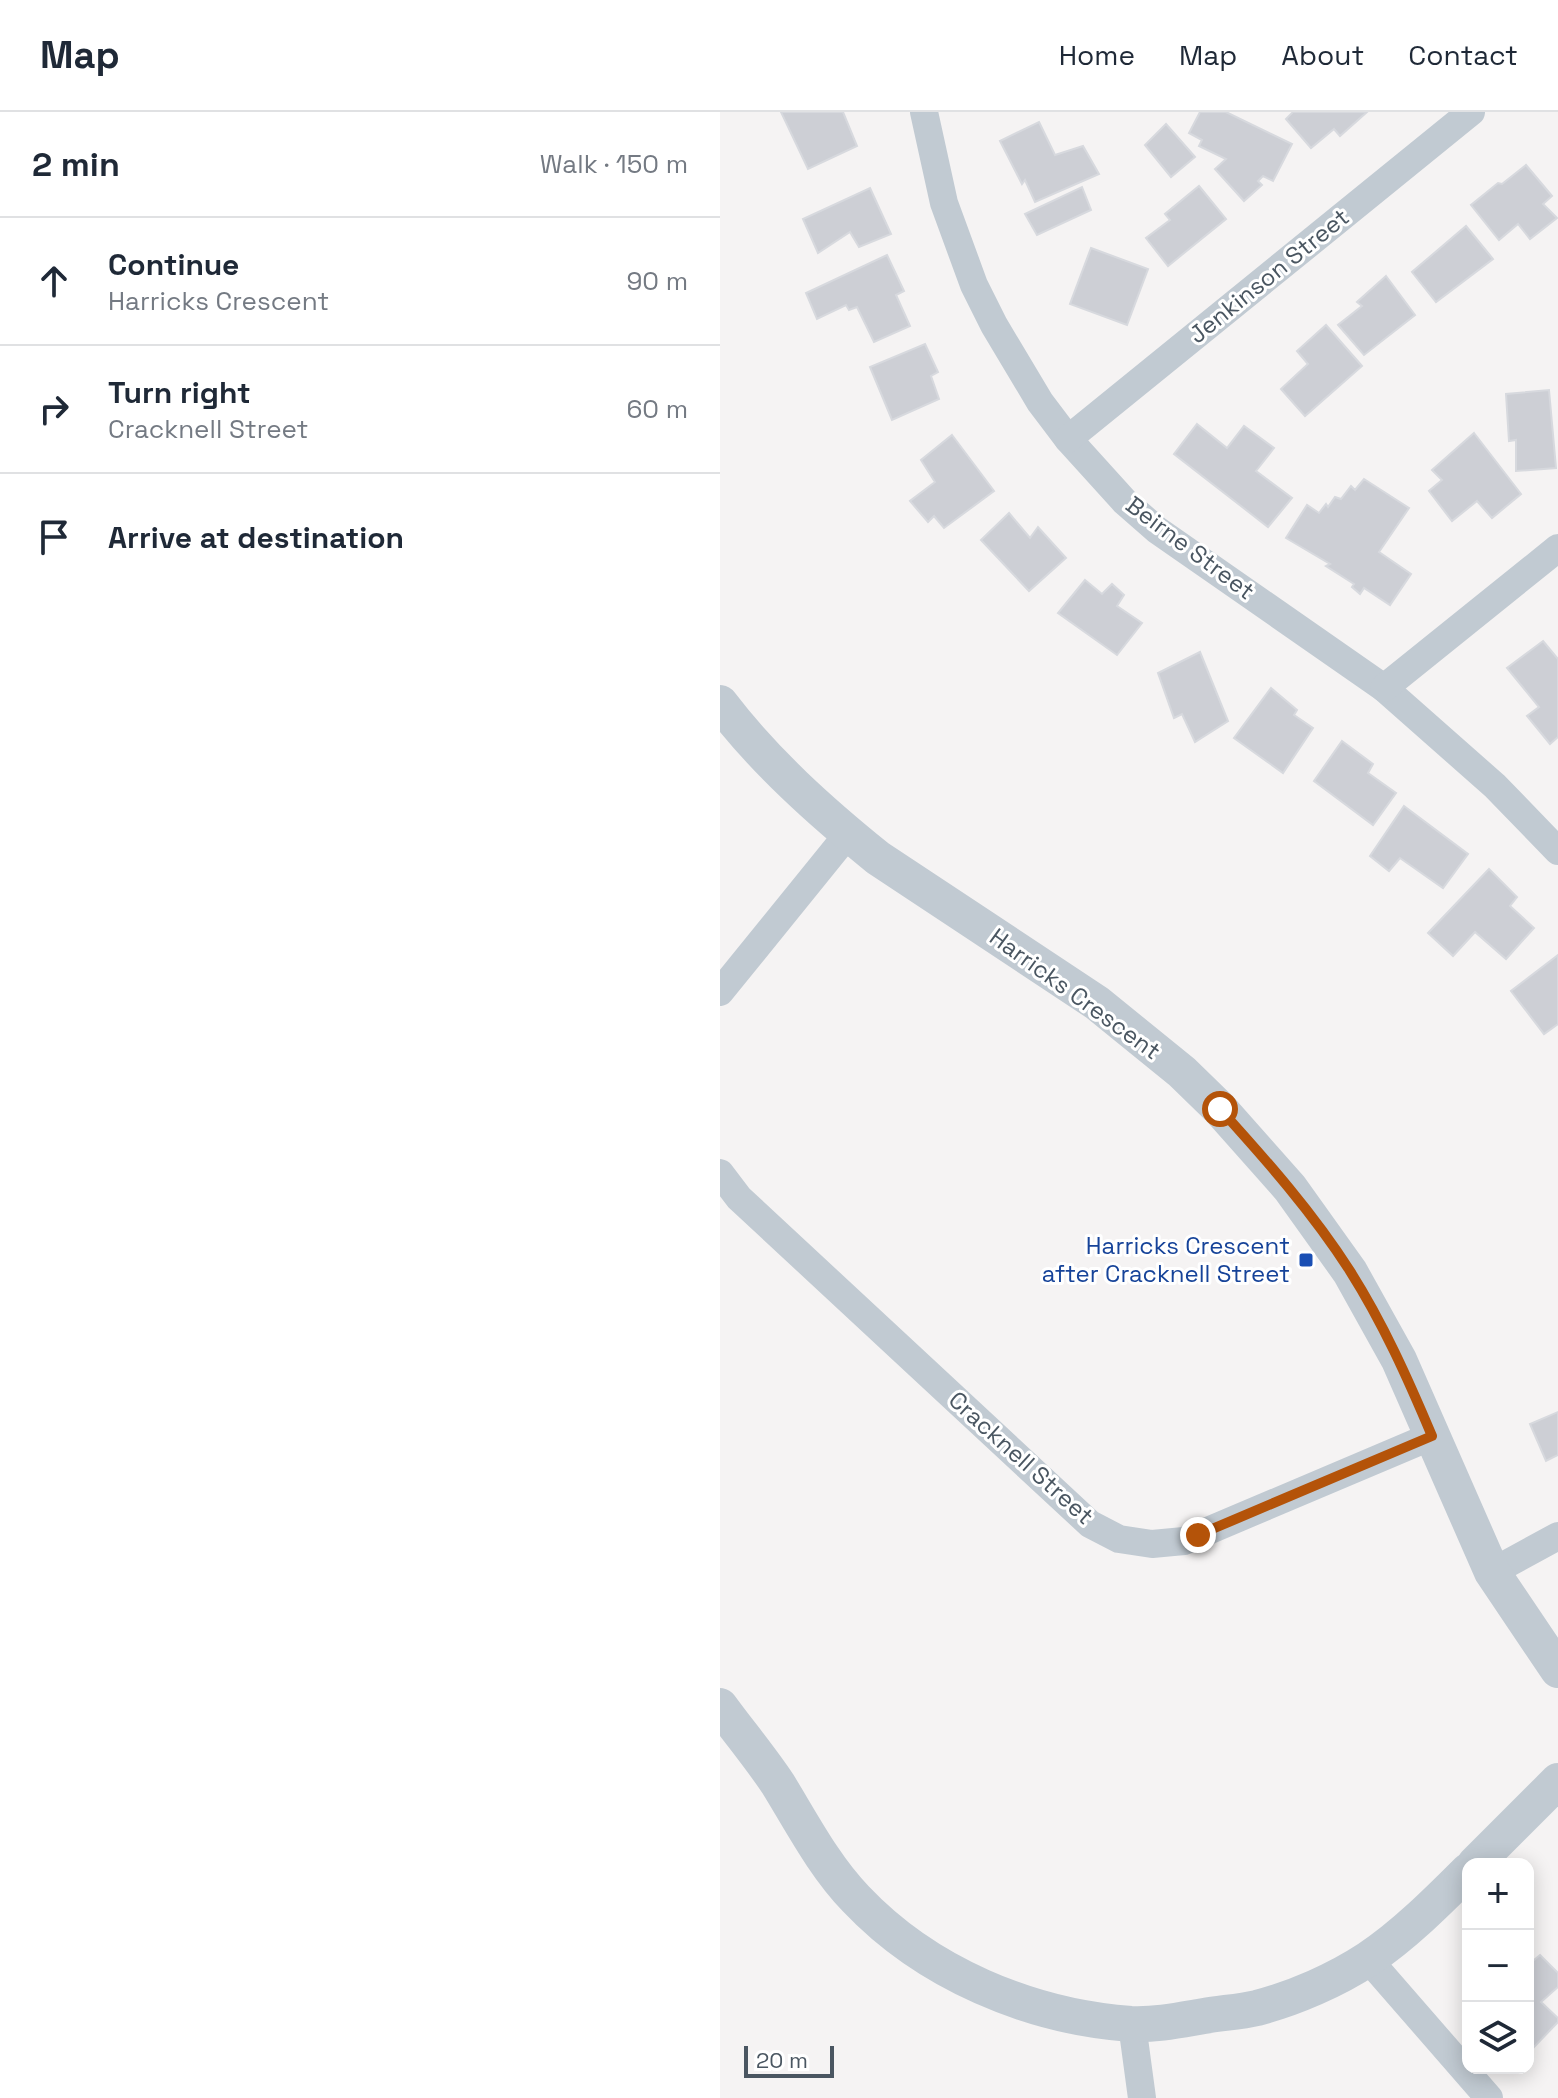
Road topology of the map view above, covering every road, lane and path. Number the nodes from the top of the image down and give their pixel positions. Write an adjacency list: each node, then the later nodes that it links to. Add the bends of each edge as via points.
1 (924, 112): 3 (street, Beirne Street, via 944,203 974,285 1032,389)
2 (1471, 112): 3 (street, Jenkinson Street)
3 (1068, 439): 5 (street, Beirne Street, via 1157,530)
4 (1558, 548): 5 (street)
5 (1384, 688): 8 (street, Beirne Street, via 1495,786)
6 (720, 703): 7 (street, Harricks Crescent)
7 (848, 834): 9 (street); 11 (street, Harricks Crescent, via 1097,1003 1220,1109 1290,1188 1350,1272 1399,1360)
8 (1558, 851)
9 (720, 992)
10 (720, 1173): 11 (street, Cracknell Street, via 739,1198 1090,1524 1119,1539 1184,1541)
11 (1432, 1436): 13 (street, Harricks Crescent)
12 (1558, 1536): 13 (street)
13 (1492, 1572): 14 (street, Harricks Crescent)
14 (1558, 1670)
15 (720, 1706): 20 (street, via 836,1876 908,1944 997,1993 1064,2014)
16 (1558, 1781): 17 (street)
17 (1481, 1858)
18 (1462, 1877): 19 (street)
19 (1368, 1959): 20 (street, via 1315,1987 1258,2007); 22 (street)
20 (1132, 2024): 21 (street)
21 (1142, 2098)
22 (1489, 2098)

